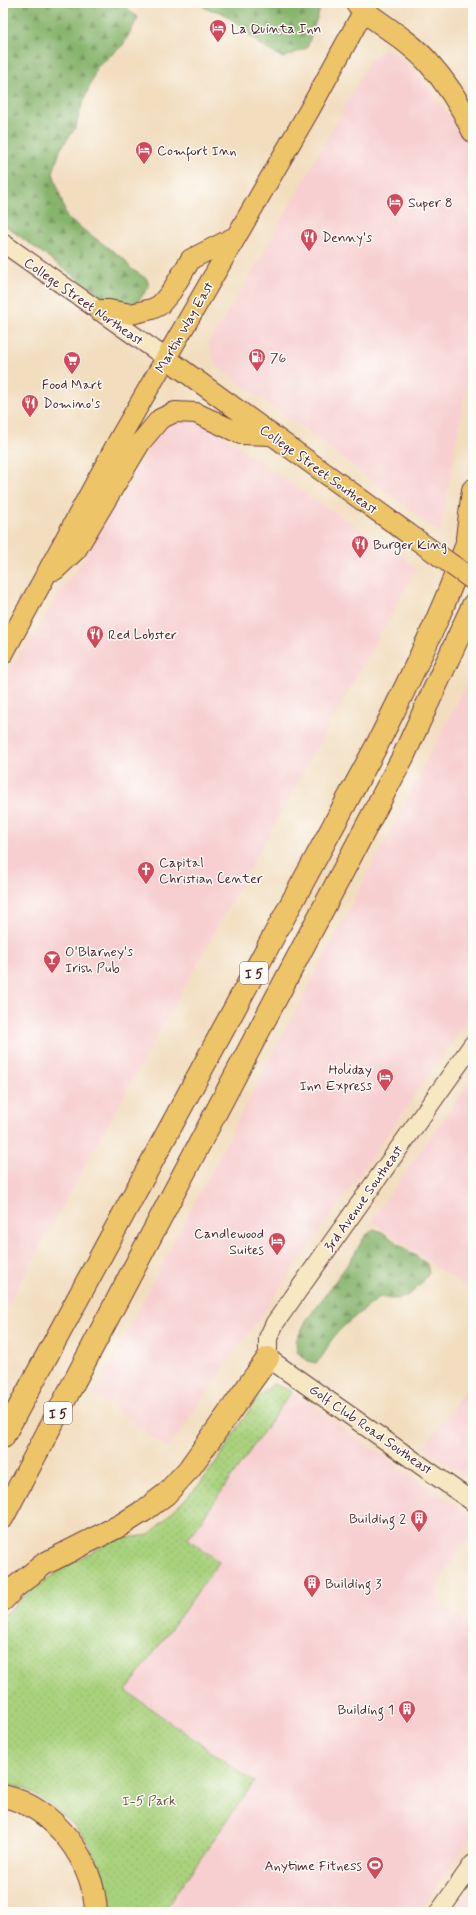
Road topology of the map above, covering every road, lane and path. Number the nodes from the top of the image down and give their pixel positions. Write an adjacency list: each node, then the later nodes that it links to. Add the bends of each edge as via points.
1 (363, 6): 2 (highway, via 428,62); 3 (main road, Martin Way East, via 310,109)
2 (473, 131)
3 (235, 236): 5 (main road, via 191,259 160,305 131,314); 6 (main road, Martin Way East)
4 (3, 243): 5 (street, College Street Northeast)
5 (98, 310): 6 (street, College Street Northeast)
6 (166, 358): 7 (main road, College Street Southeast); 12 (main road, Martin Way East)
7 (271, 434): 11 (main road, College Street Southeast, bridge); 12 (main road, via 242,434 196,413 175,412 160,419 140,443 76,550)
8 (473, 490): 10 (highway)
9 (473, 524): 10 (highway, I 5)
10 (466, 549): 17 (highway, I 5, via 427,642 378,743)
11 (473, 580)
12 (42, 582): 14 (main road, Martin Way East)
13 (473, 605): 21 (highway, I 5, via 403,757)
14 (3, 654)
15 (473, 1044): 16 (street, 3rd Avenue Southeast, via 275,1323 268,1338)
16 (268, 1358): 20 (street, Golf Club Road Southeast); 22 (highway, via 189,1469 166,1494 121,1525 44,1564)
17 (44, 1360): 18 (highway); 19 (highway, I 5)
18 (3, 1430)
19 (3, 1437)
20 (473, 1502)
21 (3, 1517)
22 (3, 1600)
23 (3, 1796): 25 (highway, via 36,1810 66,1836 87,1871)
24 (473, 1864): 26 (street)
25 (96, 1912)
26 (439, 1912)

